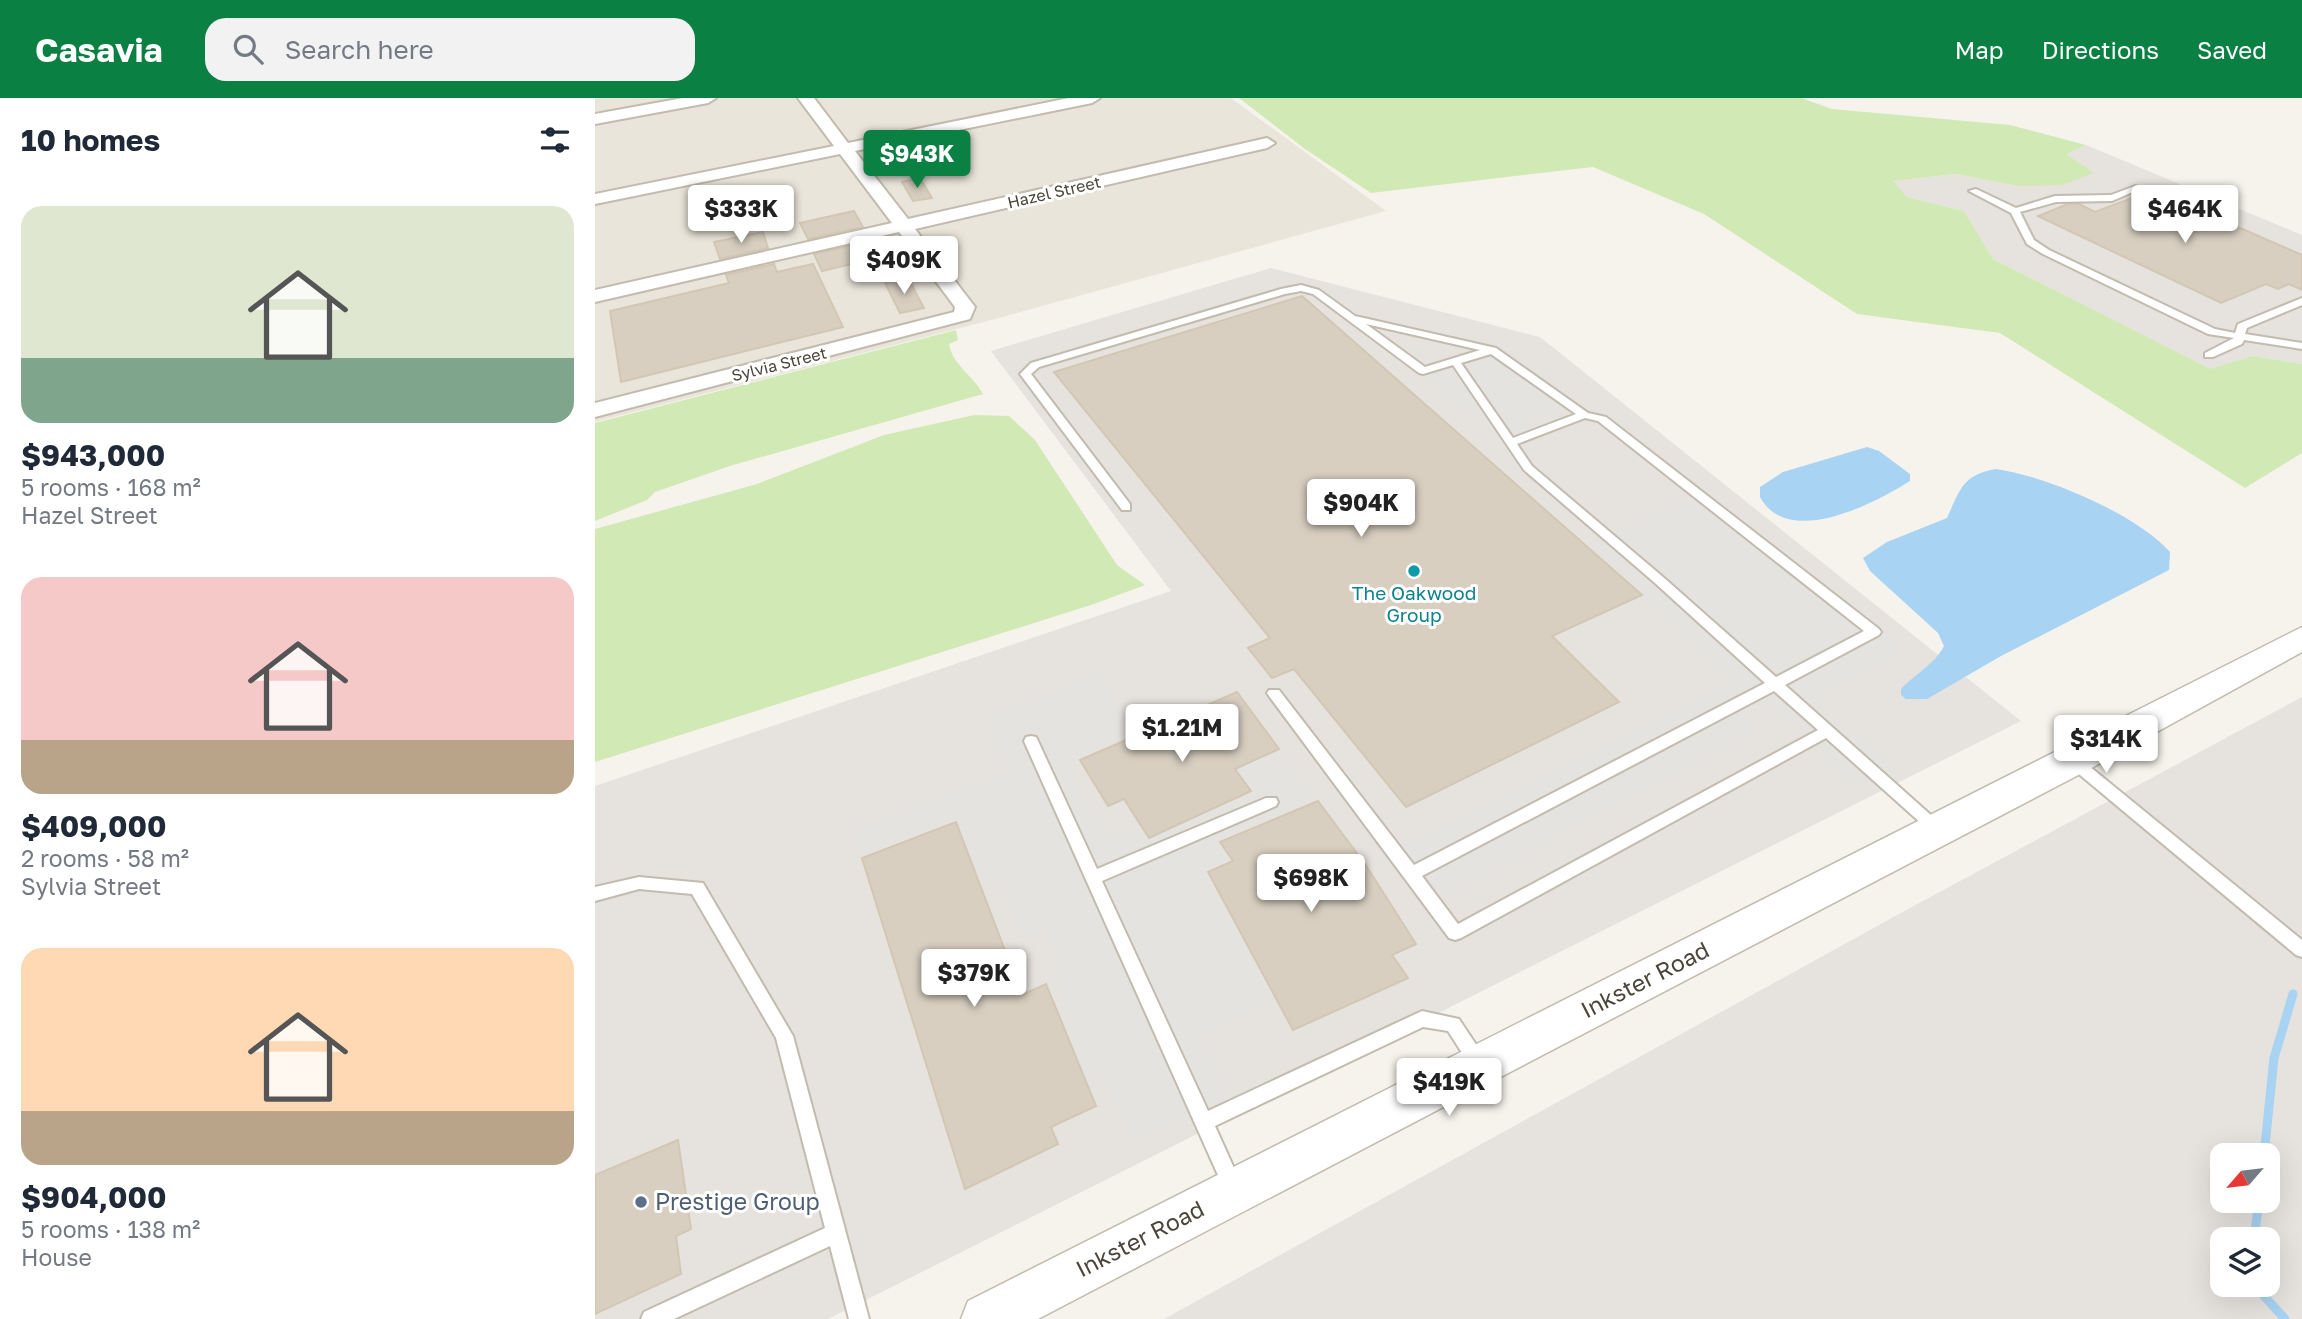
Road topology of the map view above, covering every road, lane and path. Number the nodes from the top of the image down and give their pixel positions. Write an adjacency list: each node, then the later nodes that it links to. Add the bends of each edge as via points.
1 (708, 98): 4 (street)
2 (806, 98): 6 (street)
3 (1092, 98): 6 (street)
4 (595, 119)
5 (1267, 143): 11 (street, Hazel Street)
6 (844, 149): 9 (street); 11 (street)
7 (2138, 188): 10 (lane, via 2112,198 2055,199)
8 (1973, 191): 10 (lane)
9 (595, 199)
10 (2015, 211): 15 (lane, via 2030,242 2046,252 2189,322)
11 (904, 226): 12 (street, Hazel Street); 20 (street, Sylvia Street, via 965,307 963,315)
12 (595, 296)
13 (2302, 301): 15 (lane, via 2242,326)
14 (1352, 317): 17 (lane); 19 (lane, via 1423,372); 23 (lane, via 1316,292 1301,288 1035,365 1025,374)
15 (2241, 337): 16 (lane); 18 (lane)
16 (2302, 346)
17 (1492, 350): 19 (lane); 21 (lane)
18 (2209, 355)
19 (1455, 361): 22 (lane)
20 (595, 410)
21 (1584, 415): 22 (lane); 25 (lane, via 1602,419 1874,632)
22 (1511, 442): 25 (lane, via 1528,468)
23 (1126, 507)
24 (2302, 638): 29 (street, Inkster Road)
25 (1775, 683): 27 (lane); 32 (lane)
26 (1273, 692): 32 (lane)
27 (1828, 731): 31 (lane); 32 (lane, via 1455,933)
28 (1031, 741): 33 (lane)
29 (2073, 761): 31 (street, Inkster Road); 35 (lane)
30 (1271, 802): 33 (lane)
31 (1938, 830): 36 (street, Inkster Road)
32 (1412, 873)
33 (1093, 877): 37 (lane)
34 (595, 894): 39 (lane, via 639,883 697,888 784,1036)
35 (2302, 950)
36 (1480, 1065): 37 (lane, via 1453,1024 1422,1019); 38 (street, Inkster Road)
37 (1204, 1122): 38 (lane)
38 (1235, 1191): 42 (street, Inkster Road)
39 (836, 1233): 40 (lane); 41 (lane)
40 (651, 1319)
41 (859, 1319)
42 (986, 1319)

